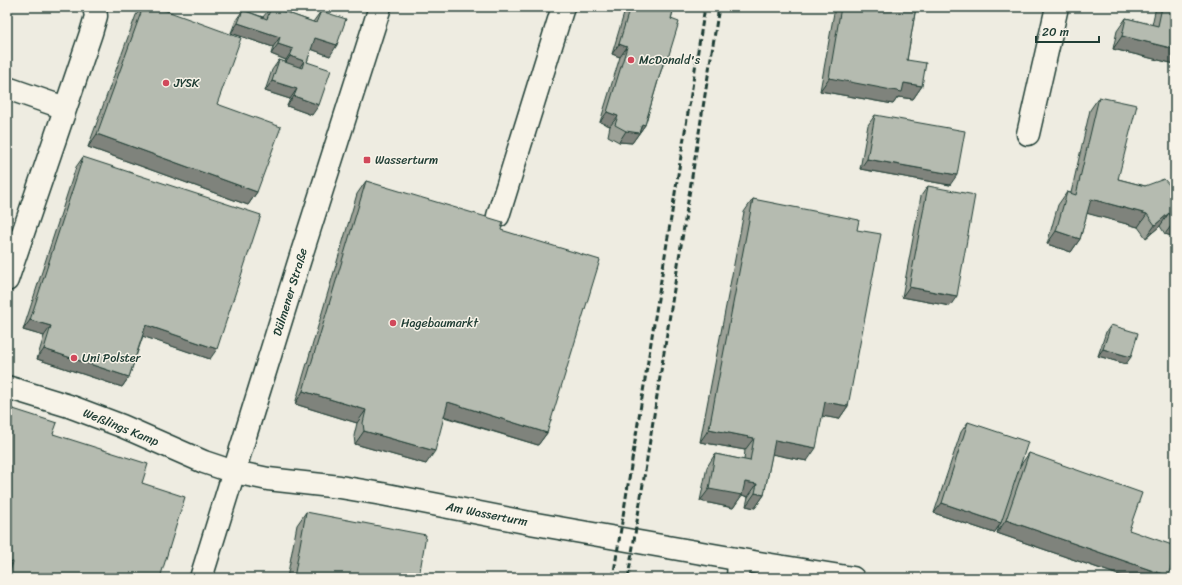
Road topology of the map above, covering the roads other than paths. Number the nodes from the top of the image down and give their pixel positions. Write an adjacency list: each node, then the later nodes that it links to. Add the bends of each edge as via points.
1 (94, 7): 6 (street, via 96,16)
2 (380, 7): 11 (street, Dülmener Straße)
3 (563, 7): 8 (street)
4 (1057, 7): 7 (street)
5 (7, 88): 6 (street)
6 (65, 108): 9 (street)
7 (1028, 134)
8 (498, 216)
9 (7, 280)
10 (7, 387): 11 (street, Weßlings Kamp, via 69,406)
11 (234, 472): 12 (street, Am Wasserturm, via 382,494 530,523); 13 (street, Dülmener Straße)
12 (739, 569): 14 (street, Am Wasserturm)
13 (201, 578)
14 (853, 578)

